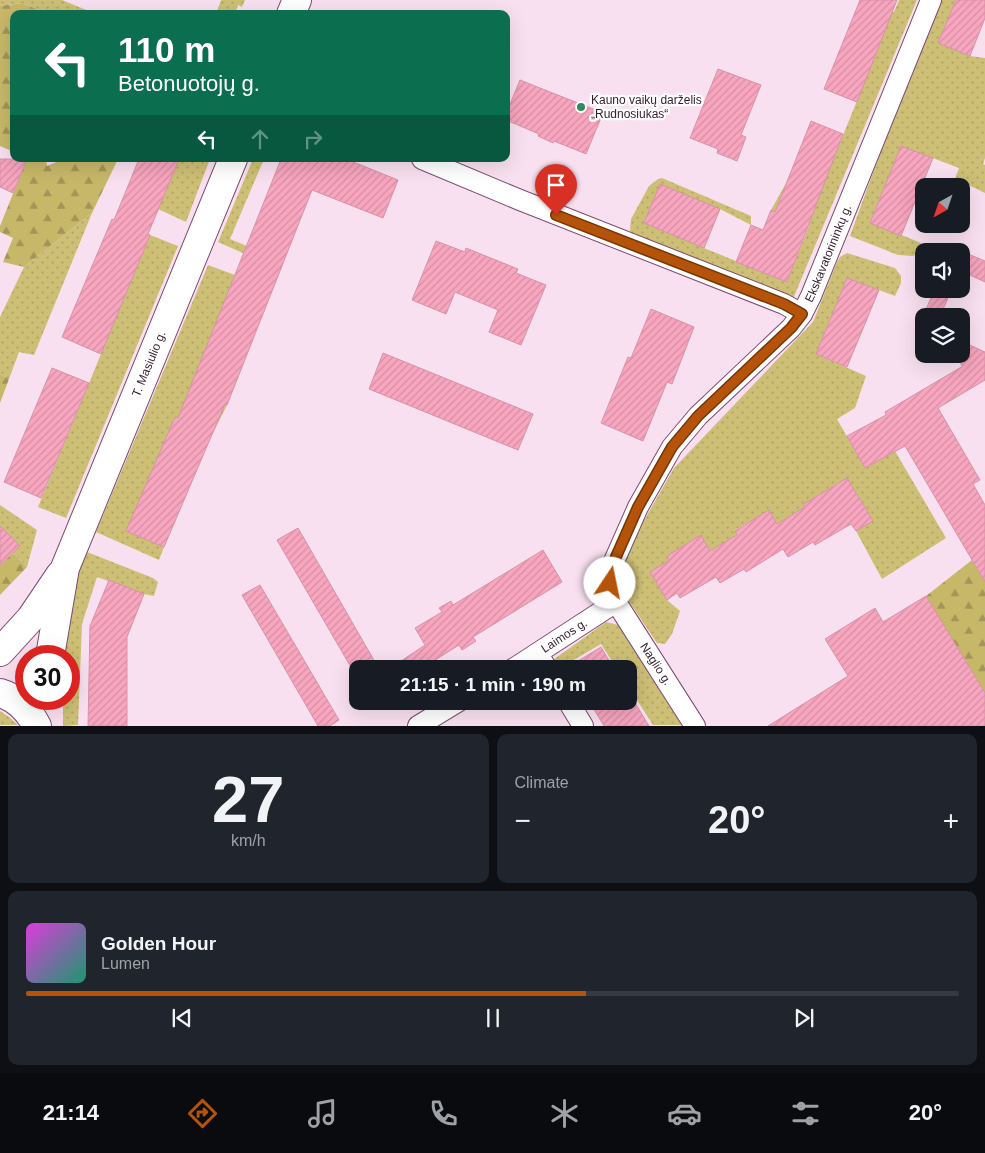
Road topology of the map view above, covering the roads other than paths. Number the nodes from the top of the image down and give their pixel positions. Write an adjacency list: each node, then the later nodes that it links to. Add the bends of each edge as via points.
1 (931, 0): 4 (street, Ekskavatorininkų g.)
2 (231, 162): 5 (main road, T. Masiulio g.)
3 (429, 162): 4 (street)
4 (802, 314): 6 (street, Ekskavatorininkų g., via 698,416 672,447 638,507 611,568 610,583)
5 (66, 568): 7 (main road, T. Masiulio g.); 8 (main road, T. Masiulio g., via 31,618)
6 (616, 602): 9 (street, Laimos g.); 18 (street, Naglio g.)
7 (52, 645)
8 (0, 652)
9 (544, 660)
10 (0, 694): 14 (main road, via 18,702)
11 (44, 710): 15 (main road)
12 (444, 710): 16 (street)
13 (573, 710): 17 (street)
14 (37, 726)
15 (42, 726)
16 (418, 726)
17 (583, 726)
18 (695, 726)

